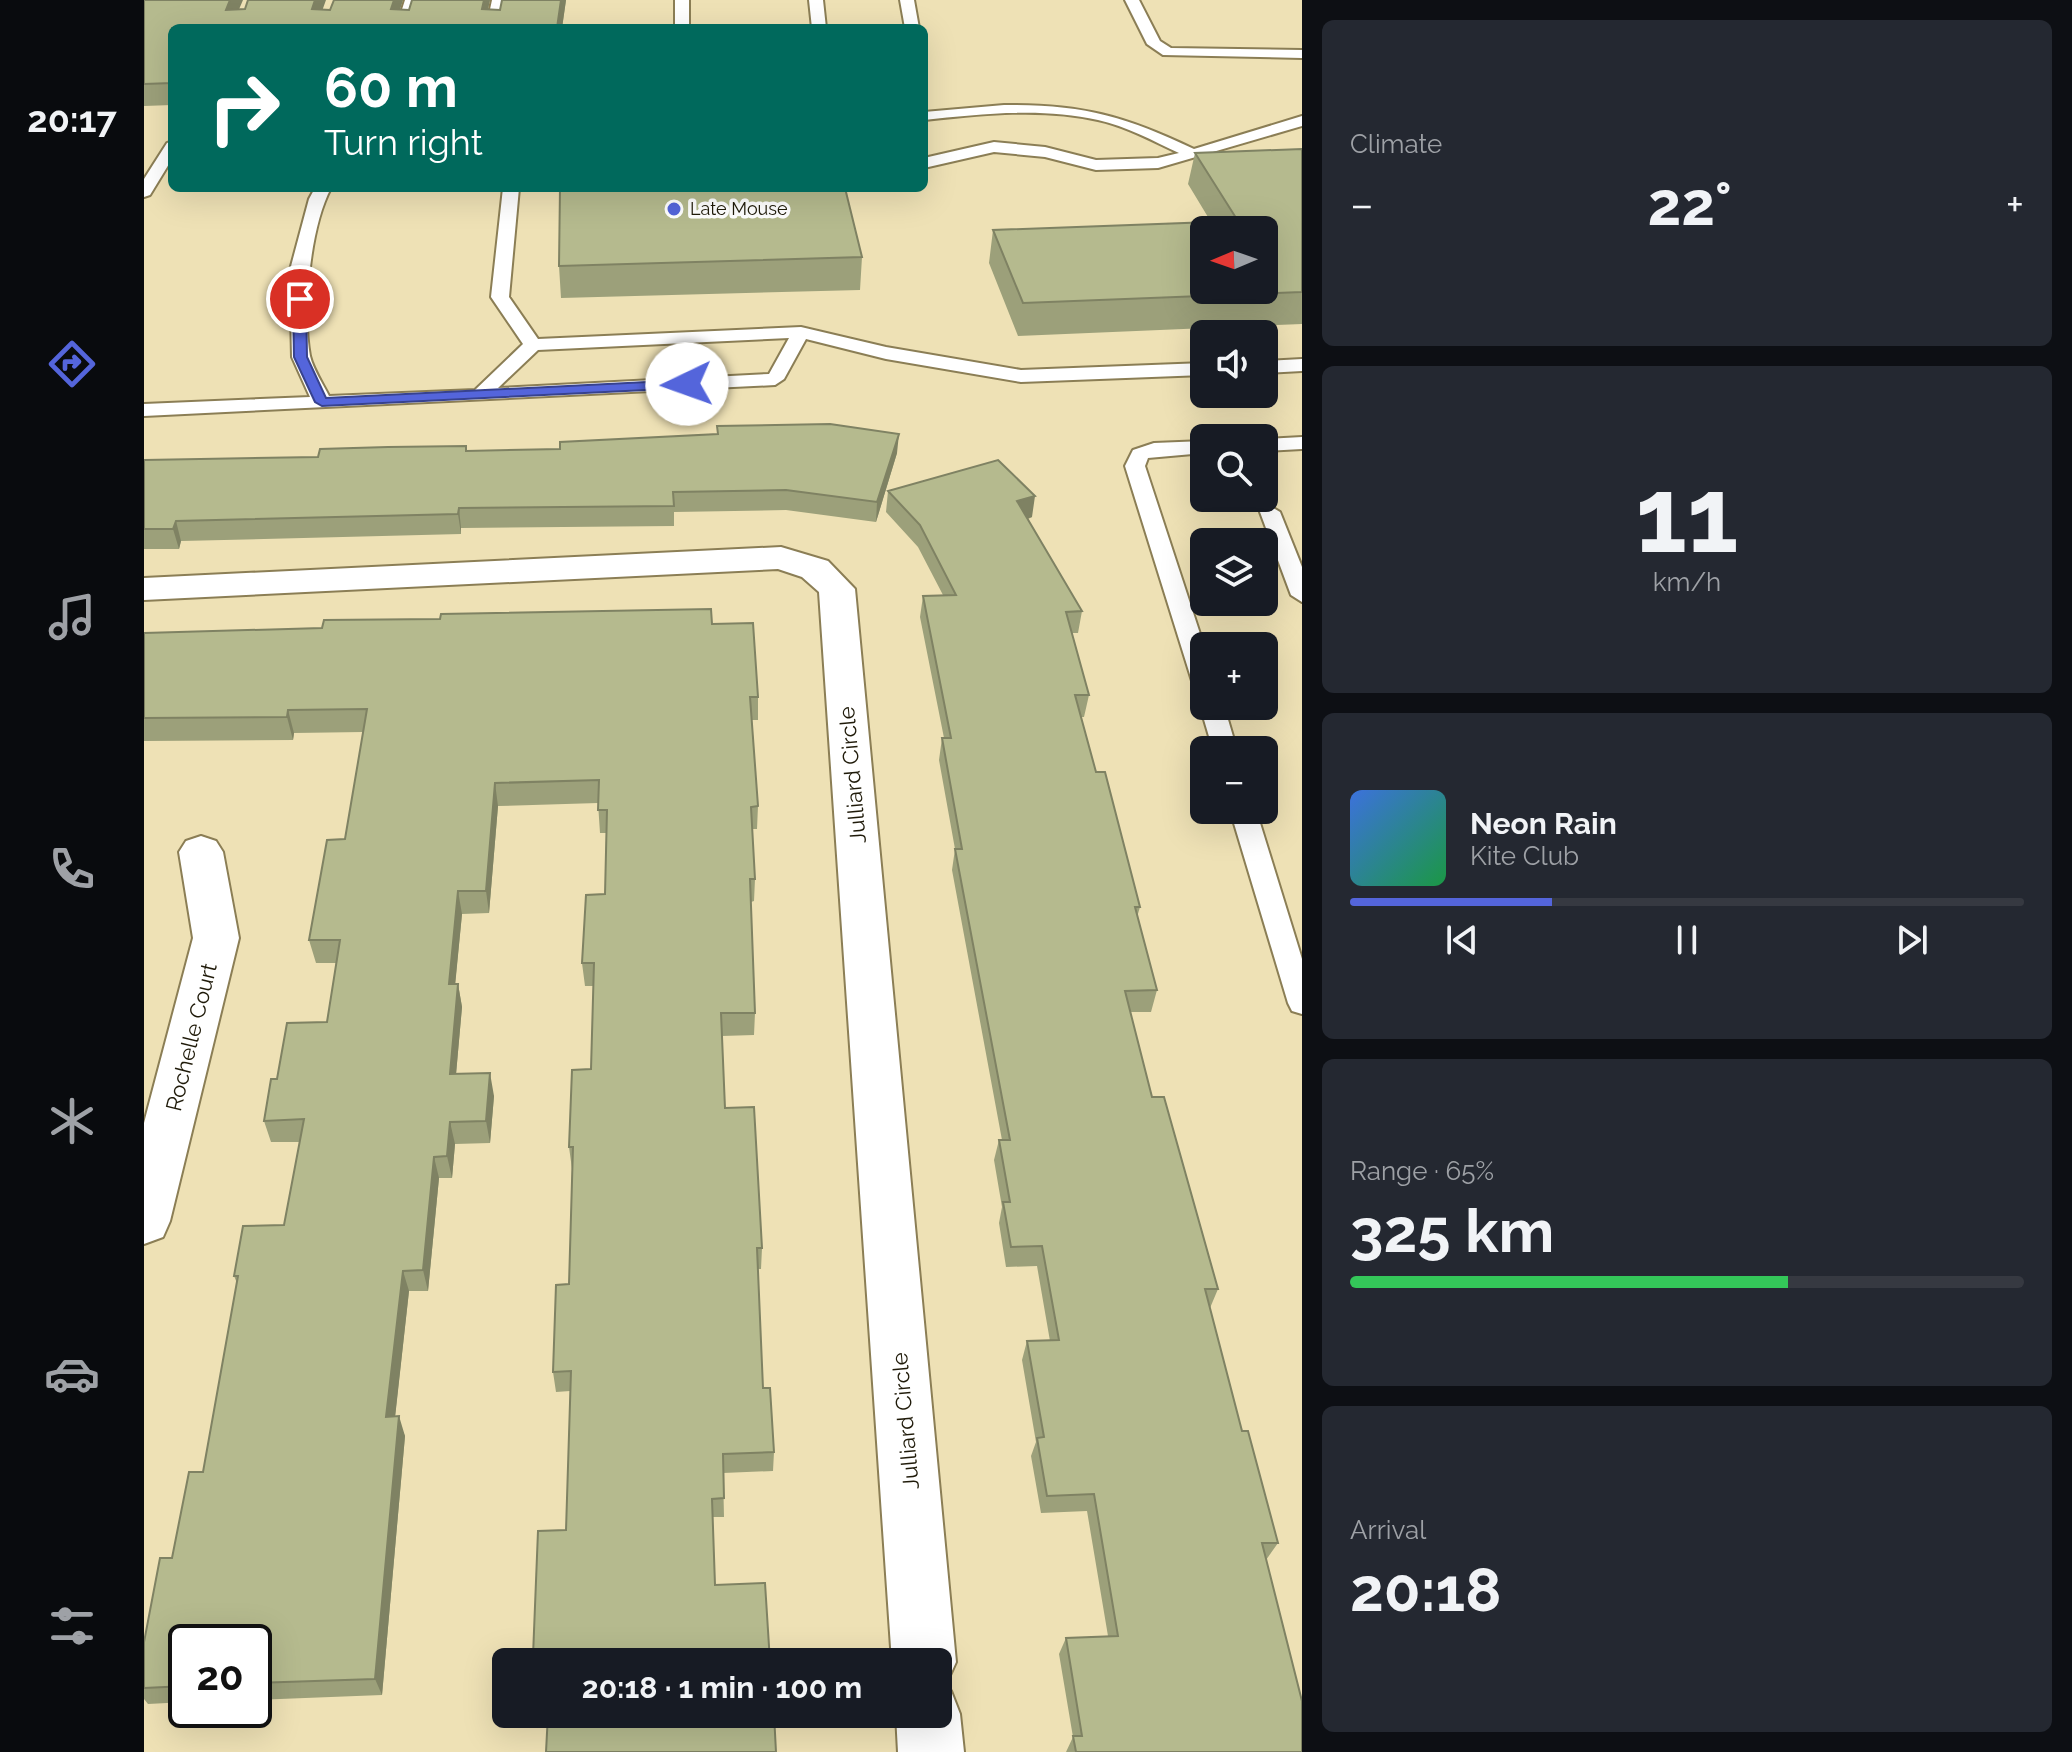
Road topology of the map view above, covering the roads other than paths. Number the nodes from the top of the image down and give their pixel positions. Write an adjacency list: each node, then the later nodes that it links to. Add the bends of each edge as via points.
1 (412, 0): 7 (lane)
2 (499, 0): 8 (lane)
3 (682, 0): 9 (lane)
4 (816, 0): 10 (lane)
5 (907, 0): 11 (lane)
6 (1132, 0): 12 (lane, via 1154,44 1168,52)
7 (404, 24)
8 (494, 24)
9 (682, 24)
10 (819, 24)
11 (911, 24)
12 (1302, 54)
13 (928, 116): 16 (lane, via 1085,113 1147,131)
14 (1302, 121): 16 (lane)
15 (168, 153): 18 (lane)
16 (1193, 154): 17 (lane, via 1158,163 1096,165 994,147)
17 (928, 162)
18 (144, 192)
19 (321, 192): 27 (lane, via 299,270 301,357)
20 (511, 192): 22 (lane, via 500,297)
21 (801, 332): 22 (lane); 25 (lane, via 1021,376); 26 (lane, via 775,379)
22 (533, 345): 26 (lane)
23 (1302, 365): 24 (lane)
24 (1278, 366)
25 (1190, 370)
26 (480, 395): 27 (lane)
27 (322, 402): 28 (lane)
28 (144, 410)
29 (1302, 443): 30 (lane)
30 (1278, 444)
31 (1190, 448): 35 (lane, via 1154,449 1140,454 1135,466)
32 (1270, 512): 34 (lane)
33 (144, 589): 40 (street, Julliard Circle, via 781,558 815,569 837,589)
34 (1302, 595)
35 (1190, 637)
36 (1247, 824): 38 (lane)
37 (201, 852): 39 (street, Rochelle Court, via 216,938)
38 (1302, 1003)
39 (144, 1221)
40 (923, 1648)
41 (929, 1728): 42 (street)
42 (931, 1752)

